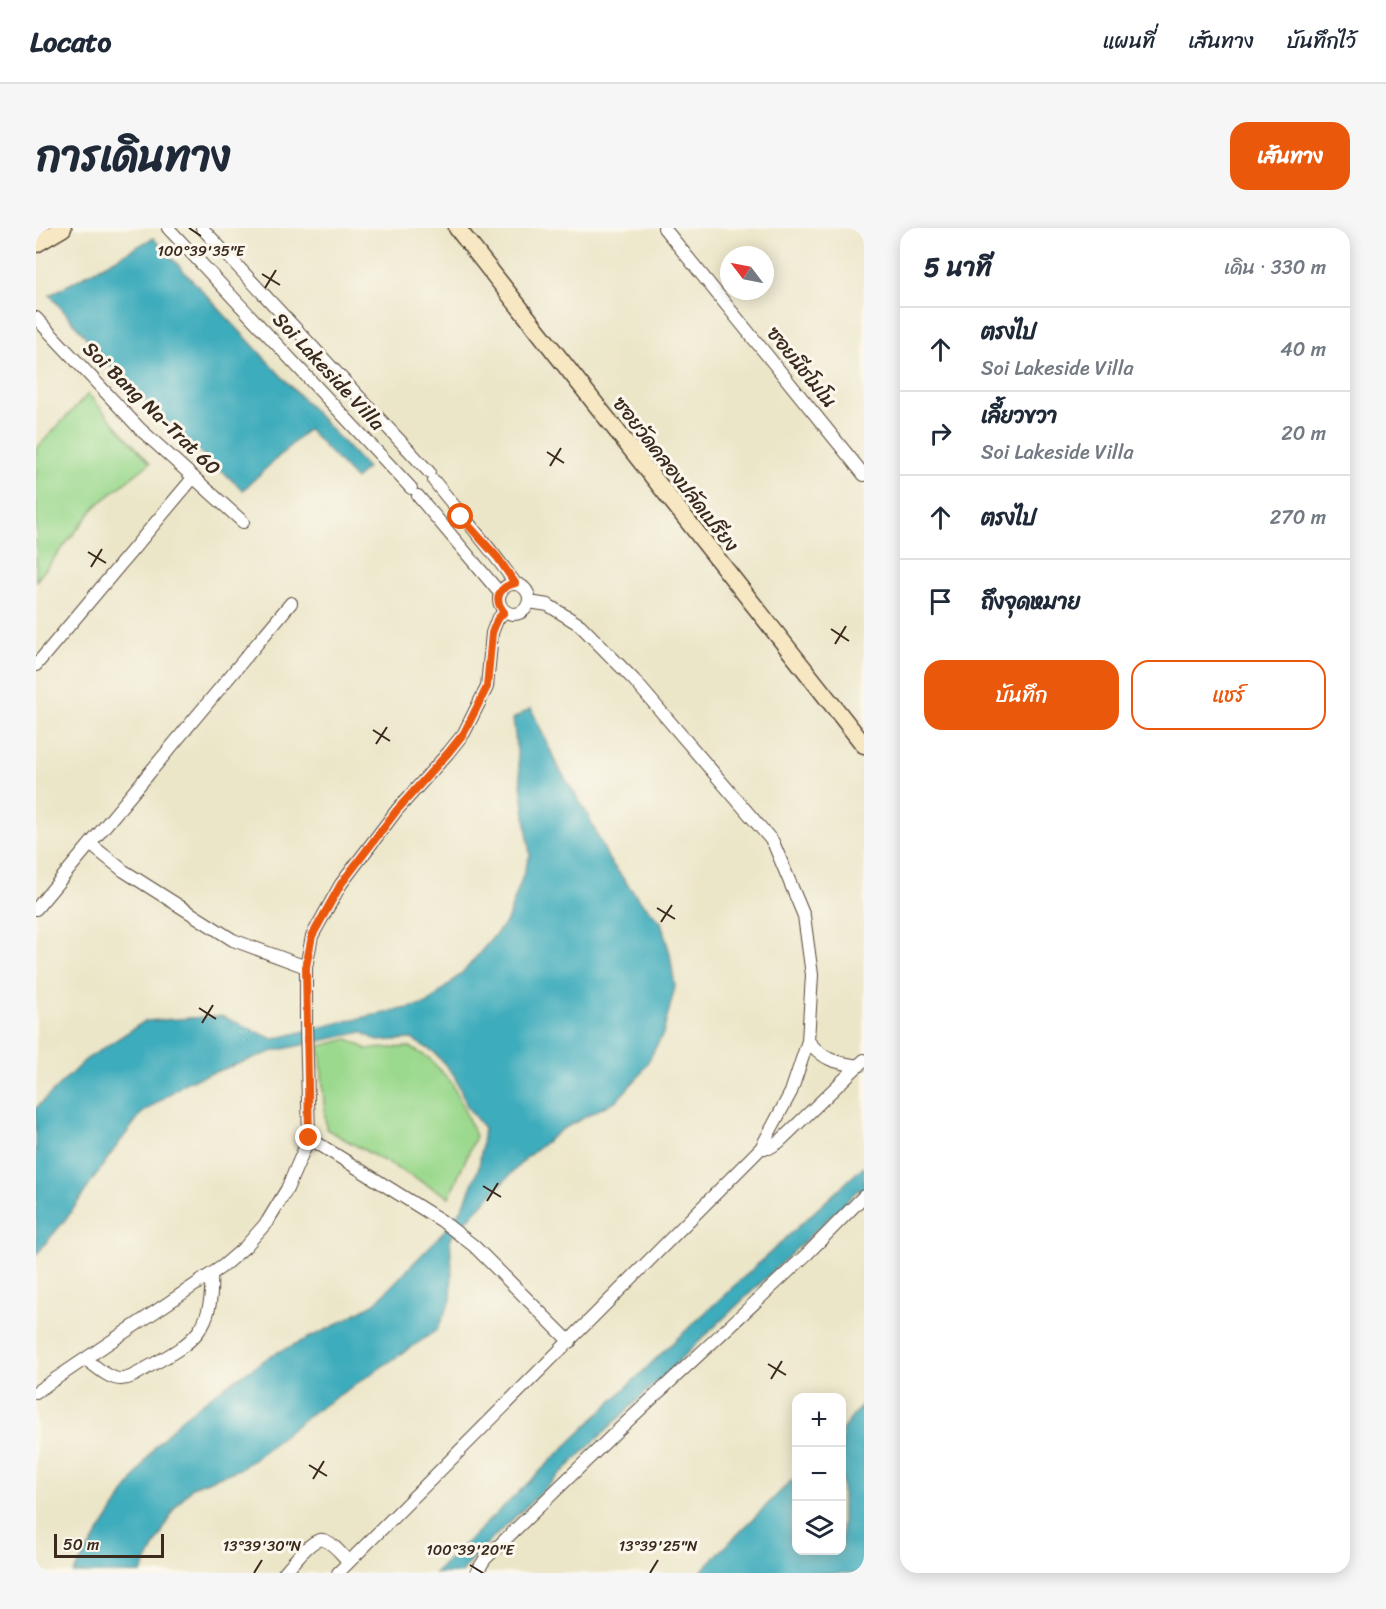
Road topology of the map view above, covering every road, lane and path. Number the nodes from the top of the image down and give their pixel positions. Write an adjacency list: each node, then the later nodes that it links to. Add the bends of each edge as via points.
1 (63, 228): 6 (street)
2 (168, 228): 11 (street, Soi Lakeside Villa)
3 (202, 228): 10 (street, Soi Lakeside Villa)
4 (457, 228): 19 (street, ซอยวัดคลองปลัดเปรียง)
5 (664, 228): 8 (street, ซอยนีชโมโน)
6 (36, 243)
7 (36, 318): 9 (street, Soi Bang Na-Trat 60, via 140,429)
8 (864, 475)
9 (193, 478): 12 (street, Soi Bang Na-Trat 60); 18 (street)
10 (446, 496): 11 (street); 13 (street, Soi Lakeside Villa)
11 (428, 509): 14 (street, Soi Lakeside Villa)
12 (243, 522)
13 (515, 583): 14 (street); 15 (street, Soi Lakeside Villa, via 529,593)
14 (499, 592): 17 (street, Soi Lakeside Villa)
15 (530, 602): 17 (street, via 524,611 514,615); 23 (street, via 548,605 580,625 634,680 773,842 804,916 812,975)
16 (291, 603): 20 (street)
17 (504, 612): 22 (street, via 492,633 487,687 464,733 397,810 341,884 312,936)
18 (36, 665)
19 (864, 745)
20 (90, 844): 21 (street); 22 (street, via 124,871 233,940)
21 (36, 909)
22 (306, 967): 25 (street)
23 (808, 1041): 24 (street, via 830,1061); 26 (street, via 791,1092)
24 (861, 1063): 26 (street, via 779,1142)
25 (309, 1138): 28 (street, via 287,1189 267,1222 246,1247); 29 (street, via 442,1221 474,1246)
26 (761, 1148): 29 (street)
27 (863, 1197): 35 (street, via 485,1558)
28 (211, 1274): 30 (street); 30 (street, via 208,1313 197,1334 182,1349 126,1379 112,1377)
29 (570, 1342): 32 (street)
30 (85, 1359): 31 (street)
31 (36, 1392)
32 (349, 1562): 33 (street, via 330,1544 318,1540); 34 (street)
33 (284, 1573)
34 (338, 1573)
35 (476, 1573)

